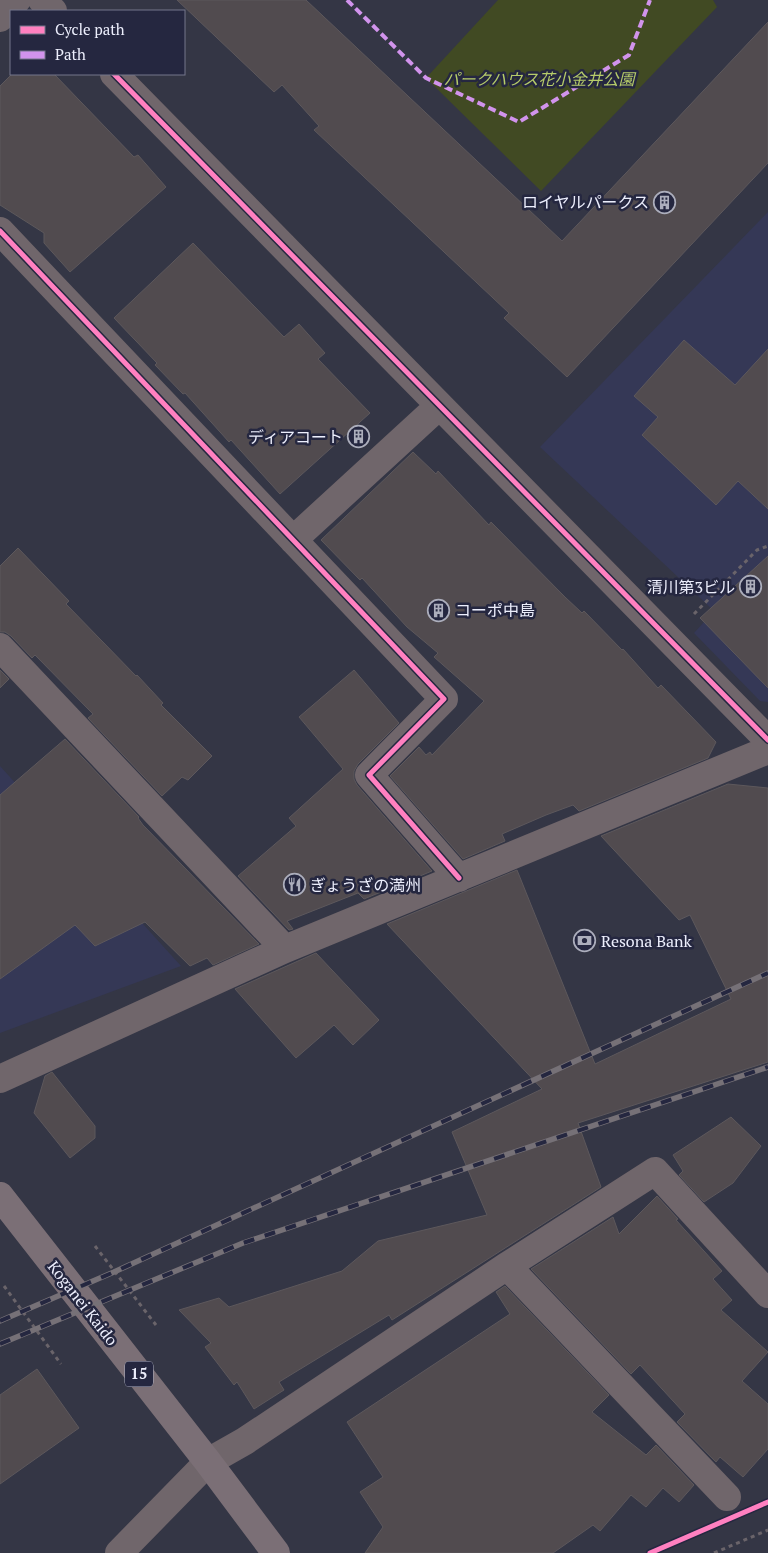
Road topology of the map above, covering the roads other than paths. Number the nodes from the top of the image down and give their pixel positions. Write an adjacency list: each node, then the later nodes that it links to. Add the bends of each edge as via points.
1 (42, 0): 2 (street)
2 (52, 10)
3 (115, 75): 5 (street)
4 (0, 231): 6 (street)
5 (439, 406): 6 (street); 8 (street)
6 (293, 540): 10 (street, via 444,698 369,775)
7 (0, 647): 11 (street)
8 (768, 740)
9 (768, 750): 10 (street)
10 (459, 878): 11 (street)
11 (285, 949): 12 (street)
12 (0, 1079)
13 (0, 1196): 16 (main road, Koganei Kaido / 15)
14 (507, 1266): 15 (street, via 655,1171); 16 (street, via 245,1441); 17 (street)
15 (768, 1294)
16 (208, 1462): 18 (street); 19 (main road, Koganei Kaido / 15)
17 (727, 1497)
18 (119, 1553)
19 (276, 1553)

